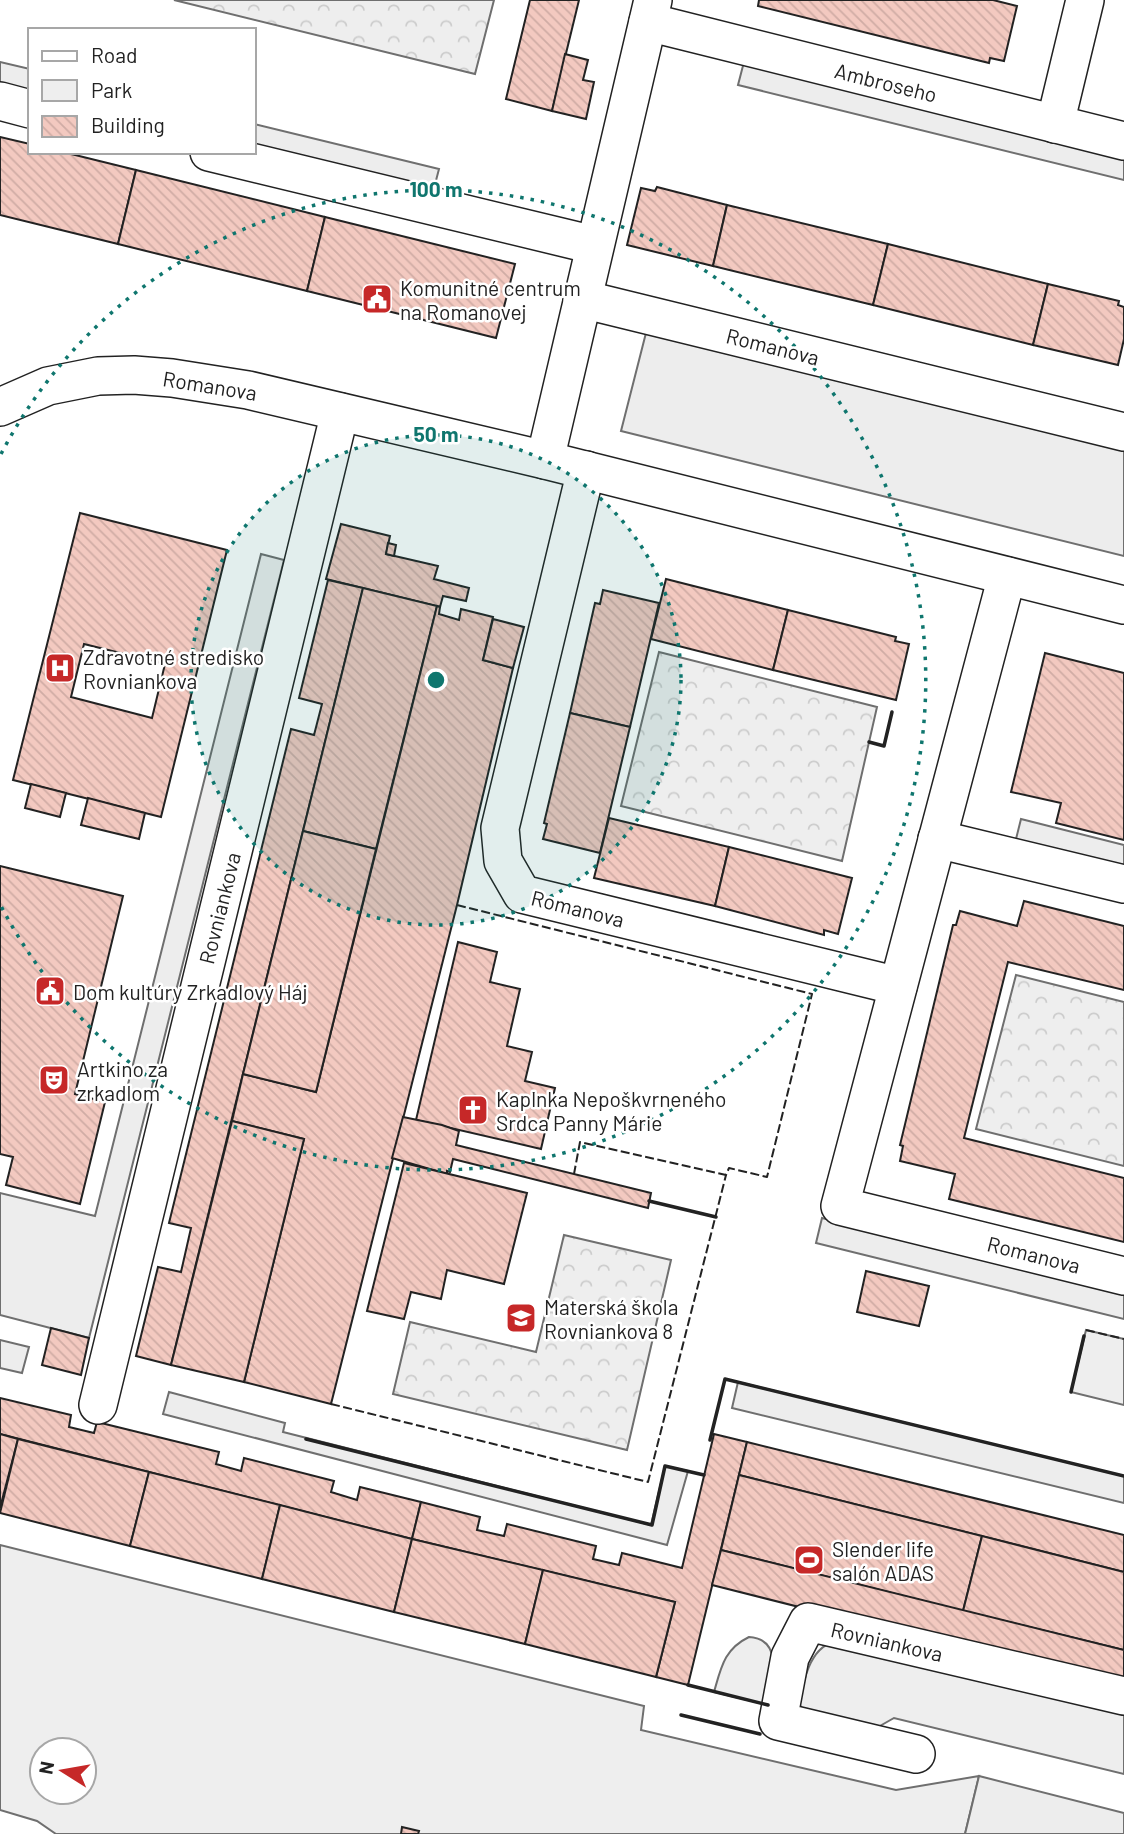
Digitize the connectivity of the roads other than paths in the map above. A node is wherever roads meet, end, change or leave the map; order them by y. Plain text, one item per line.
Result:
1 (1085, 0) edge
2 (650, 11) edge
3 (0, 101) edge
4 (28, 108) edge
5 (1055, 124) junction
6 (1124, 141) edge
7 (217, 154) edge
8 (594, 245) junction
9 (582, 299) junction
10 (0, 407) edge
11 (340, 412) junction
12 (1124, 432) edge
13 (545, 460) junction
14 (586, 470) junction
15 (1007, 576) junction
16 (1124, 605) edge
17 (937, 839) junction
18 (1124, 884) edge
19 (898, 986) junction
20 (1124, 1276) edge
21 (98, 1405) dead end
22 (1124, 1696) edge
23 (916, 1754) dead end

1 - 5 street
2 - 5 street, Ambroseho
2 - 8 street, Ambroseho
3 - 4 street
5 - 6 street, Ambroseho
7 - 8 street
8 - 9 street, Ambroseho
9 - 12 street, Romanova
9 - 13 street
10 - 11 street, Romanova
11 - 13 street, Romanova
11 - 21 street, Rovniankova
13 - 14 street, Romanova
14 - 15 street, Romanova
14 - 19 street, Romanova
15 - 16 street, Romanova
15 - 17 street, Romanova
17 - 18 street
17 - 19 street, Romanova
19 - 20 street, Romanova
22 - 23 street, Rovniankova

